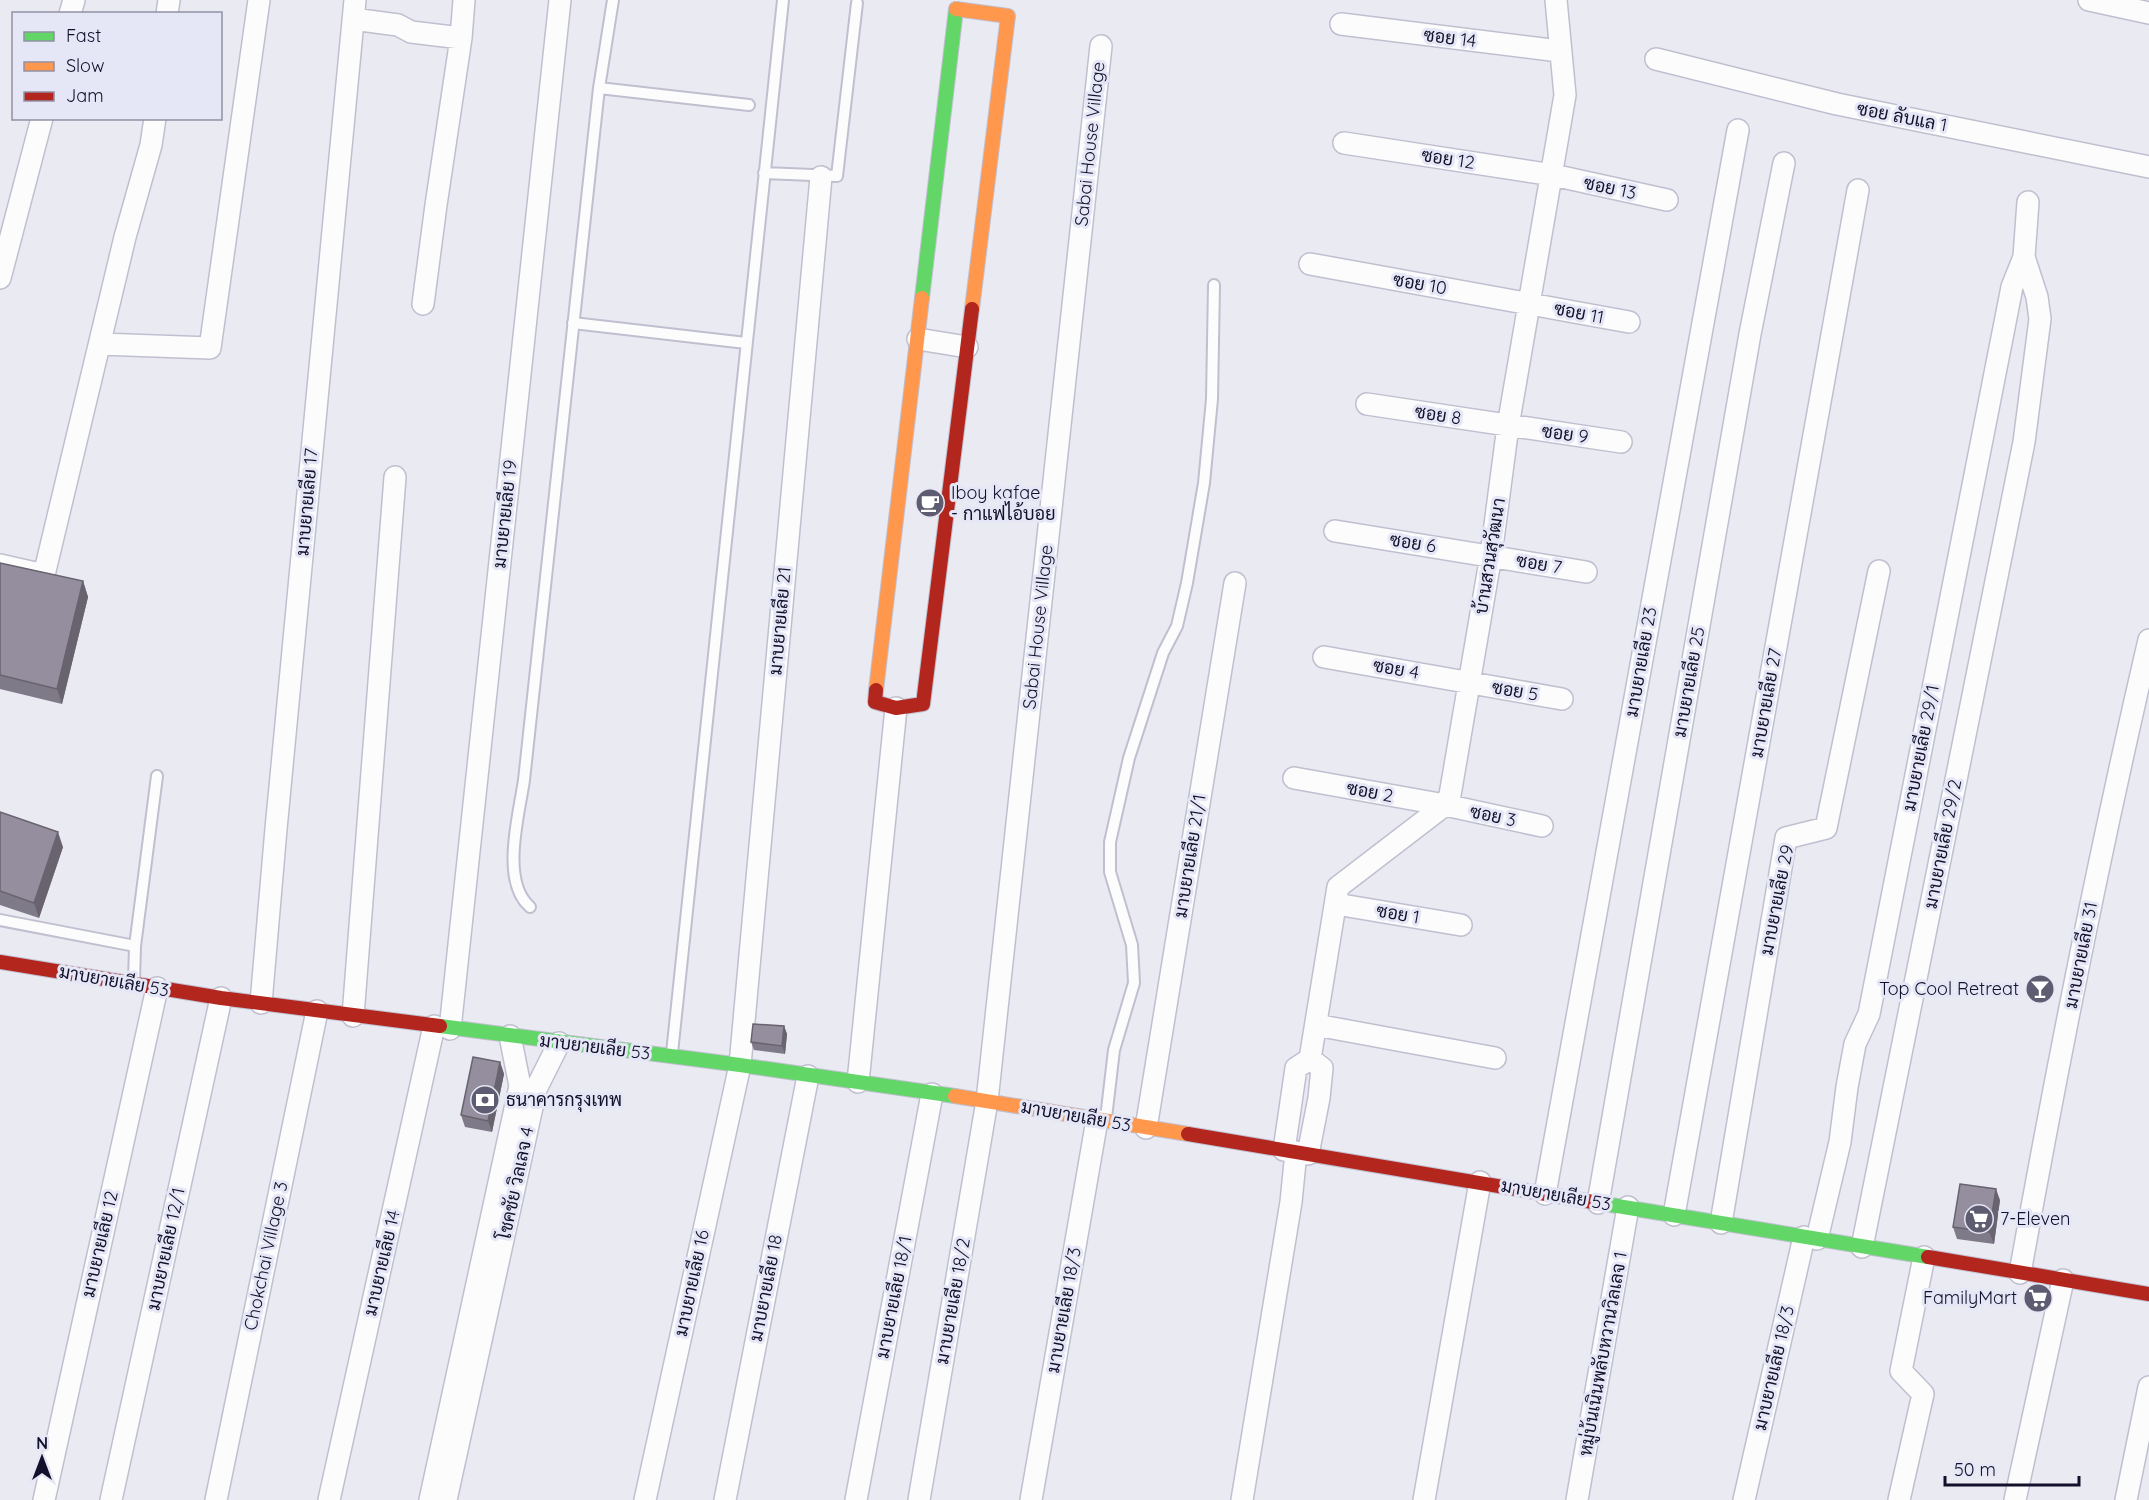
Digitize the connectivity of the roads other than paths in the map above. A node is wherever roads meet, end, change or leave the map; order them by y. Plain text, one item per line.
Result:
1 (259, 0) edge
2 (464, 0) edge
3 (560, 0) edge
4 (614, 0) edge
5 (783, 0) edge
6 (1556, 0) edge
7 (2089, 0) edge
8 (857, 3) dead end
9 (354, 10) edge
10 (2149, 13) edge
11 (1341, 24) dead end
12 (461, 38) junction
13 (1101, 46) dead end
14 (1560, 51) junction
15 (1656, 59) dead end
16 (599, 88) junction
17 (749, 105) dead end
18 (41, 120) edge
19 (155, 120) edge
20 (1738, 130) dead end
21 (1344, 143) dead end
22 (1784, 163) dead end
23 (2149, 167) edge
24 (764, 173) junction
25 (1552, 175) junction
26 (821, 177) junction
27 (1857, 190) dead end
28 (1667, 200) dead end
29 (2028, 202) dead end
30 (2024, 257) junction
31 (1310, 264) dead end
32 (0, 278) edge
33 (1214, 285) dead end
34 (423, 304) dead end
35 (1530, 304) junction
36 (1629, 322) dead end
37 (573, 323) junction
38 (918, 339) junction
39 (746, 343) junction
40 (100, 344) junction
41 (967, 347) junction
42 (1367, 404) dead end
43 (1508, 426) junction
44 (1621, 442) dead end
45 (395, 477) dead end
46 (1335, 531) dead end
47 (1491, 555) junction
48 (0, 565) edge
49 (1879, 571) dead end
50 (1586, 572) dead end
51 (1235, 583) dead end
52 (2149, 640) edge
53 (1324, 657) dead end
54 (1468, 682) junction
55 (1562, 699) dead end
56 (896, 708) junction
57 (157, 776) dead end
58 (1294, 778) dead end
59 (1445, 806) junction
60 (1542, 826) dead end
61 (1336, 904) junction
62 (530, 907) dead end
63 (0, 920) edge
64 (1461, 925) dead end
65 (135, 946) junction
66 (0, 962) edge
67 (134, 983) junction
68 (157, 988) junction
69 (220, 998) junction
70 (261, 1003) junction
71 (317, 1011) junction
72 (353, 1016) junction
73 (1316, 1025) junction
74 (442, 1027) junction
75 (510, 1036) junction
76 (560, 1043) junction
77 (672, 1056) junction
78 (1495, 1058) dead end
79 (740, 1065) junction
80 (808, 1076) junction
81 (858, 1082) junction
82 (932, 1094) junction
83 (987, 1101) junction
84 (1102, 1121) junction
85 (1146, 1128) junction
86 (1296, 1152) junction
87 (1480, 1182) junction
88 (1545, 1194) junction
89 (1598, 1203) junction
90 (1628, 1208) junction
91 (1674, 1215) junction
92 (1721, 1223) junction
93 (1811, 1238) junction
94 (1862, 1246) junction
95 (1924, 1257) junction
96 (2020, 1273) junction
97 (2063, 1280) junction
98 (2149, 1294) edge
99 (476, 1325) junction
100 (2149, 1387) edge
101 (44, 1500) edge
102 (111, 1500) edge
103 (216, 1500) edge
104 (329, 1500) edge
105 (430, 1500) edge
106 (446, 1500) edge
107 (645, 1500) edge
108 (725, 1500) edge
109 (856, 1500) edge
110 (919, 1500) edge
111 (1030, 1500) edge
112 (1242, 1500) edge
113 (1424, 1500) edge
114 (1577, 1500) edge
115 (1744, 1500) edge
116 (1899, 1500) edge
117 (2015, 1500) edge
118 (2126, 1500) edge

1 - 40 street
2 - 12 street
3 - 74 street, มาบยายเลีย 19
4 - 16 lane
5 - 24 lane
6 - 14 street, บ้านสวนสุวัฒนา
7 - 10 street
8 - 26 lane
9 - 12 street
9 - 70 street, มาบยายเลีย 17
11 - 14 street, ซอย 14
12 - 34 street
13 - 83 street, Sabai House Village
14 - 25 street, บ้านสวนสุวัฒนา
15 - 23 street, ซอย ลับแล 1
16 - 17 lane
16 - 37 lane
18 - 32 street
19 - 40 street
20 - 88 street, มาบยายเลีย 23
21 - 25 street, ซอย 12
22 - 89 street, มาบยายเลีย 25
24 - 26 lane
24 - 39 lane
25 - 28 street, ซอย 13
25 - 35 street, บ้านสวนสุวัฒนา
26 - 79 street, มาบยายเลีย 21
27 - 91 street, มาบยายเลีย 27
29 - 30 street
30 - 93 street, มาบยายเลีย 29/1
30 - 94 street, มาบยายเลีย 29/2
31 - 35 street, ซอย 10
33 - 84 lane
35 - 36 street, ซอย 11
35 - 43 street, บ้านสวนสุวัฒนา
37 - 39 lane
37 - 62 lane
38 - 41 street
38 - 41 street
38 - 56 street
39 - 77 lane
40 - 48 street
41 - 56 street
42 - 43 street, ซอย 8
43 - 44 street, ซอย 9
43 - 47 street, บ้านสวนสุวัฒนา
45 - 72 street
46 - 47 street, ซอย 6
47 - 50 street, ซอย 7
47 - 54 street, บ้านสวนสุวัฒนา
49 - 92 street, มาบยายเลีย 29
51 - 85 street, มาบยายเลีย 21/1
52 - 96 street, มาบยายเลีย 31
53 - 54 street, ซอย 4
54 - 55 street, ซอย 5
54 - 59 street, บ้านสวนสุวัฒนา
56 - 81 street
57 - 65 lane
58 - 59 street, ซอย 2
59 - 60 street, ซอย 3
59 - 61 street
61 - 64 street, ซอย 1
61 - 73 street
63 - 65 lane
65 - 67 lane
66 - 67 street, มาบยายเลีย 53
67 - 68 street, มาบยายเลีย 53
68 - 69 street, มาบยายเลีย 53
68 - 101 street, มาบยายเลีย 12
69 - 70 street, มาบยายเลีย 53
69 - 102 street, มาบยายเลีย 12/1
70 - 71 street, มาบยายเลีย 53
71 - 72 street, มาบยายเลีย 53
71 - 103 street, Chokchai Village 3
72 - 74 street, มาบยายเลีย 53
73 - 78 street
73 - 86 street
74 - 75 street, มาบยายเลีย 53
74 - 104 street, มาบยายเลีย 14
75 - 76 street, มาบยายเลีย 53
75 - 99 street, โชคชัย วิลเลจ 4
76 - 77 street, มาบยายเลีย 53
76 - 99 street, โชคชัย วิลเลจ 4
77 - 79 street, มาบยายเลีย 53
79 - 80 street, มาบยายเลีย 53
79 - 107 street, มาบยายเลีย 16
80 - 81 street, มาบยายเลีย 53
80 - 108 street, มาบยายเลีย 18
81 - 82 street, มาบยายเลีย 53
82 - 83 street, มาบยายเลีย 53
82 - 109 street, มาบยายเลีย 18/1
83 - 84 street, มาบยายเลีย 53
83 - 110 street, มาบยายเลีย 18/2
84 - 85 street, มาบยายเลีย 53
84 - 111 street, มาบยายเลีย 18/3
85 - 86 street, มาบยายเลีย 53
86 - 87 street, มาบยายเลีย 53
86 - 112 street
87 - 88 street, มาบยายเลีย 53
87 - 113 street
88 - 89 street, มาบยายเลีย 53
89 - 90 street, มาบยายเลีย 53
90 - 91 street, มาบยายเลีย 53
90 - 114 street, หมู่บ้นเนินพลับหวานวิลเลจ 1
91 - 92 street, มาบยายเลีย 53
92 - 93 street, มาบยายเลีย 53
93 - 94 street, มาบยายเลีย 53
93 - 115 street, มาบยายเลีย 18/3
94 - 95 street, มาบยายเลีย 53
95 - 96 street, มาบยายเลีย 53
95 - 116 street
96 - 97 street, มาบยายเลีย 53
97 - 98 street, มาบยายเลีย 53
97 - 117 street
99 - 105 street, โชคชัย วิลเลจ 4
99 - 106 street, โชคชัย วิลเลจ 4
100 - 118 street

